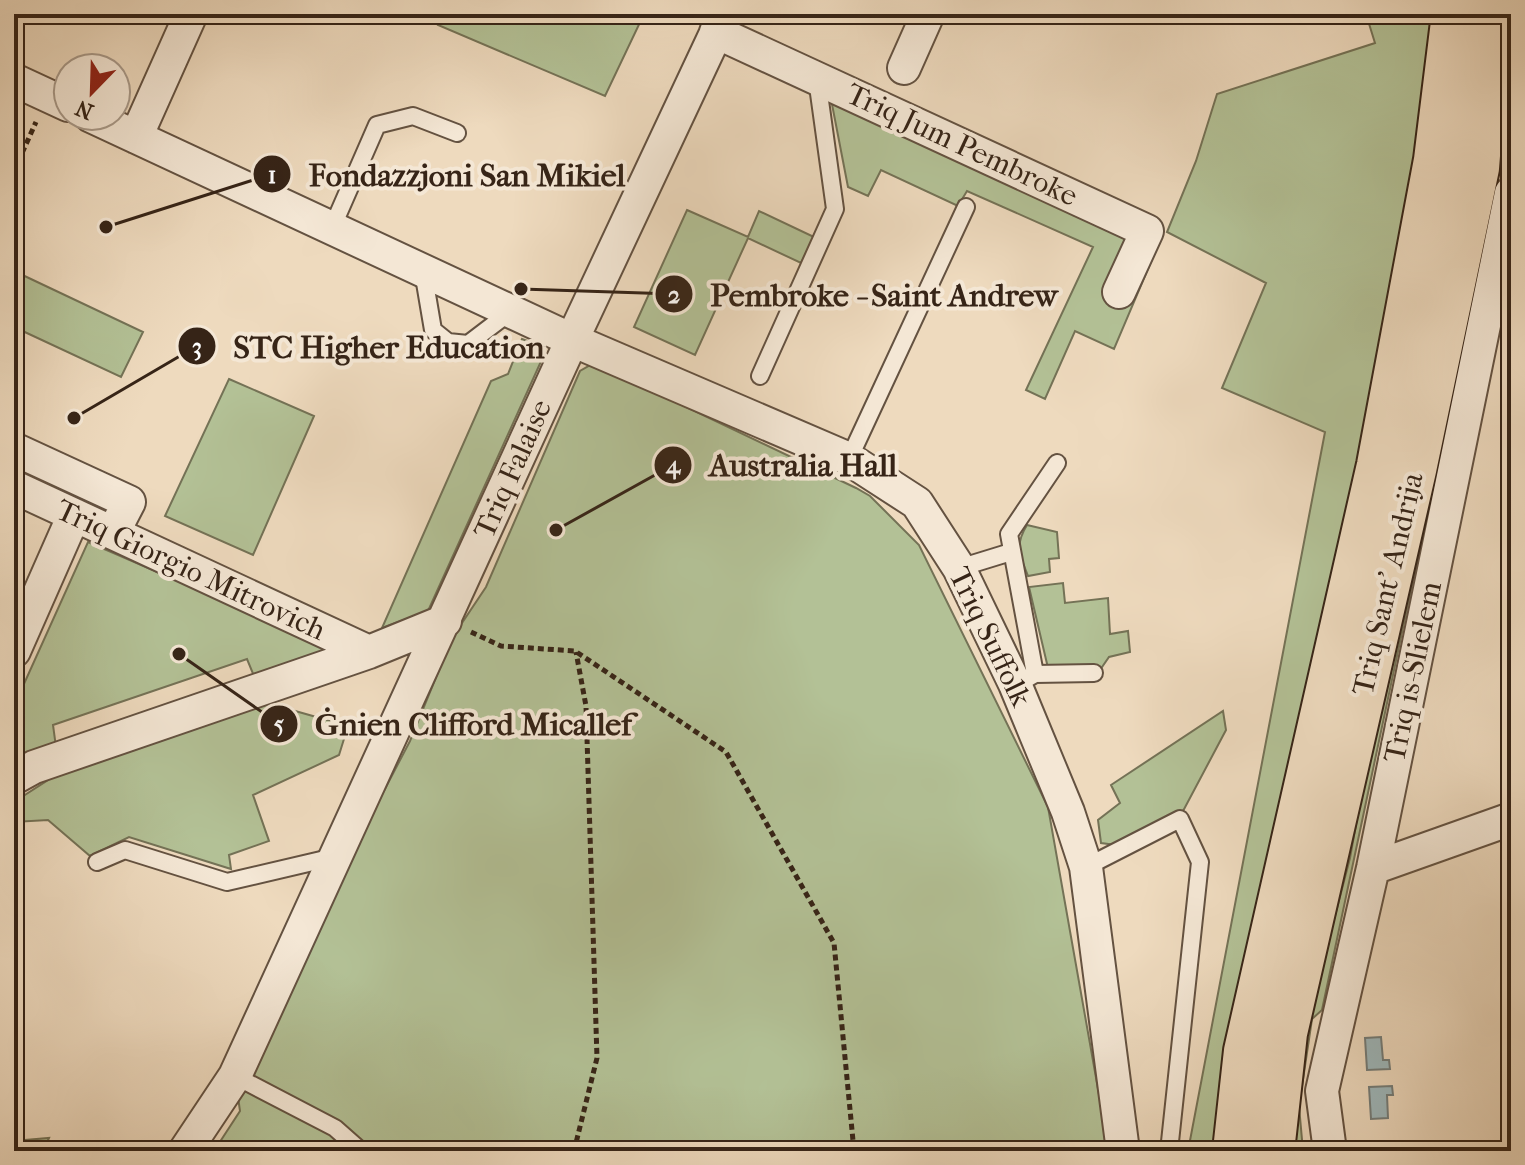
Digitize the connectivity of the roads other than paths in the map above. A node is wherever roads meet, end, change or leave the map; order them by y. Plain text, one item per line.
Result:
1 (191, 14) edge
2 (928, 14) edge
3 (1454, 14) edge
4 (1489, 14) edge
5 (721, 23) edge
6 (904, 68) dead end
7 (817, 77) junction
8 (16, 85) edge
9 (52, 99) edge
10 (125, 132) edge
11 (457, 133) dead end
12 (136, 137) junction
13 (966, 207) dead end
14 (1510, 209) edge
15 (332, 228) junction
16 (423, 271) junction
17 (1119, 292) dead end
18 (510, 312) junction
19 (572, 340) junction
20 (760, 376) dead end
21 (14, 449) edge
22 (849, 459) junction
23 (1057, 463) dead end
24 (14, 487) edge
25 (74, 515) junction
26 (113, 533) junction
27 (1011, 552) junction
28 (959, 568) junction
29 (445, 621) junction
30 (14, 651) edge
31 (369, 652) junction
32 (1094, 673) dead end
33 (1025, 679) junction
34 (14, 778) edge
35 (1511, 819) edge
36 (334, 857) junction
37 (97, 862) dead end
38 (1086, 867) junction
39 (1373, 868) junction
40 (235, 1076) junction
41 (185, 1151) edge
42 (361, 1151) edge
43 (1123, 1151) edge
44 (1169, 1151) edge
45 (1235, 1151) edge
46 (1272, 1151) edge
47 (1330, 1151) edge

1 - 12 street
2 - 6 street
3 - 45 highway, Triq Sant' Andrija
4 - 46 highway, Triq Sant' Andrija
5 - 7 street, Triq Jum Pembroke
5 - 19 street, Triq Falaise
7 - 17 street, Triq Jum Pembroke
7 - 20 lane
8 - 9 street
10 - 12 street, Triq Suffolk
11 - 15 lane
12 - 15 street, Triq Suffolk
13 - 22 lane
14 - 39 street, Triq is-Slielem
15 - 16 street, Triq Suffolk
16 - 18 street, Triq Suffolk
16 - 18 lane
18 - 19 street, Triq Suffolk
19 - 22 street, Triq Suffolk
19 - 29 street, Triq Falaise
21 - 26 street
22 - 28 street, Triq Suffolk
23 - 27 lane
24 - 25 street, Triq Giorgio Mitrovich
25 - 26 street, Triq Giorgio Mitrovich
25 - 30 street
26 - 31 street, Triq Giorgio Mitrovich
27 - 28 lane
27 - 33 lane
28 - 33 street, Triq Suffolk
29 - 31 street
29 - 36 street, Triq Falaise
31 - 34 street
32 - 33 lane
33 - 38 street, Triq Suffolk
35 - 39 street
36 - 37 lane
36 - 40 street, Triq Falaise
38 - 43 street, Triq Suffolk
38 - 44 lane
39 - 47 street, Triq is-Slielem
40 - 41 street, Triq Falaise
40 - 42 lane

